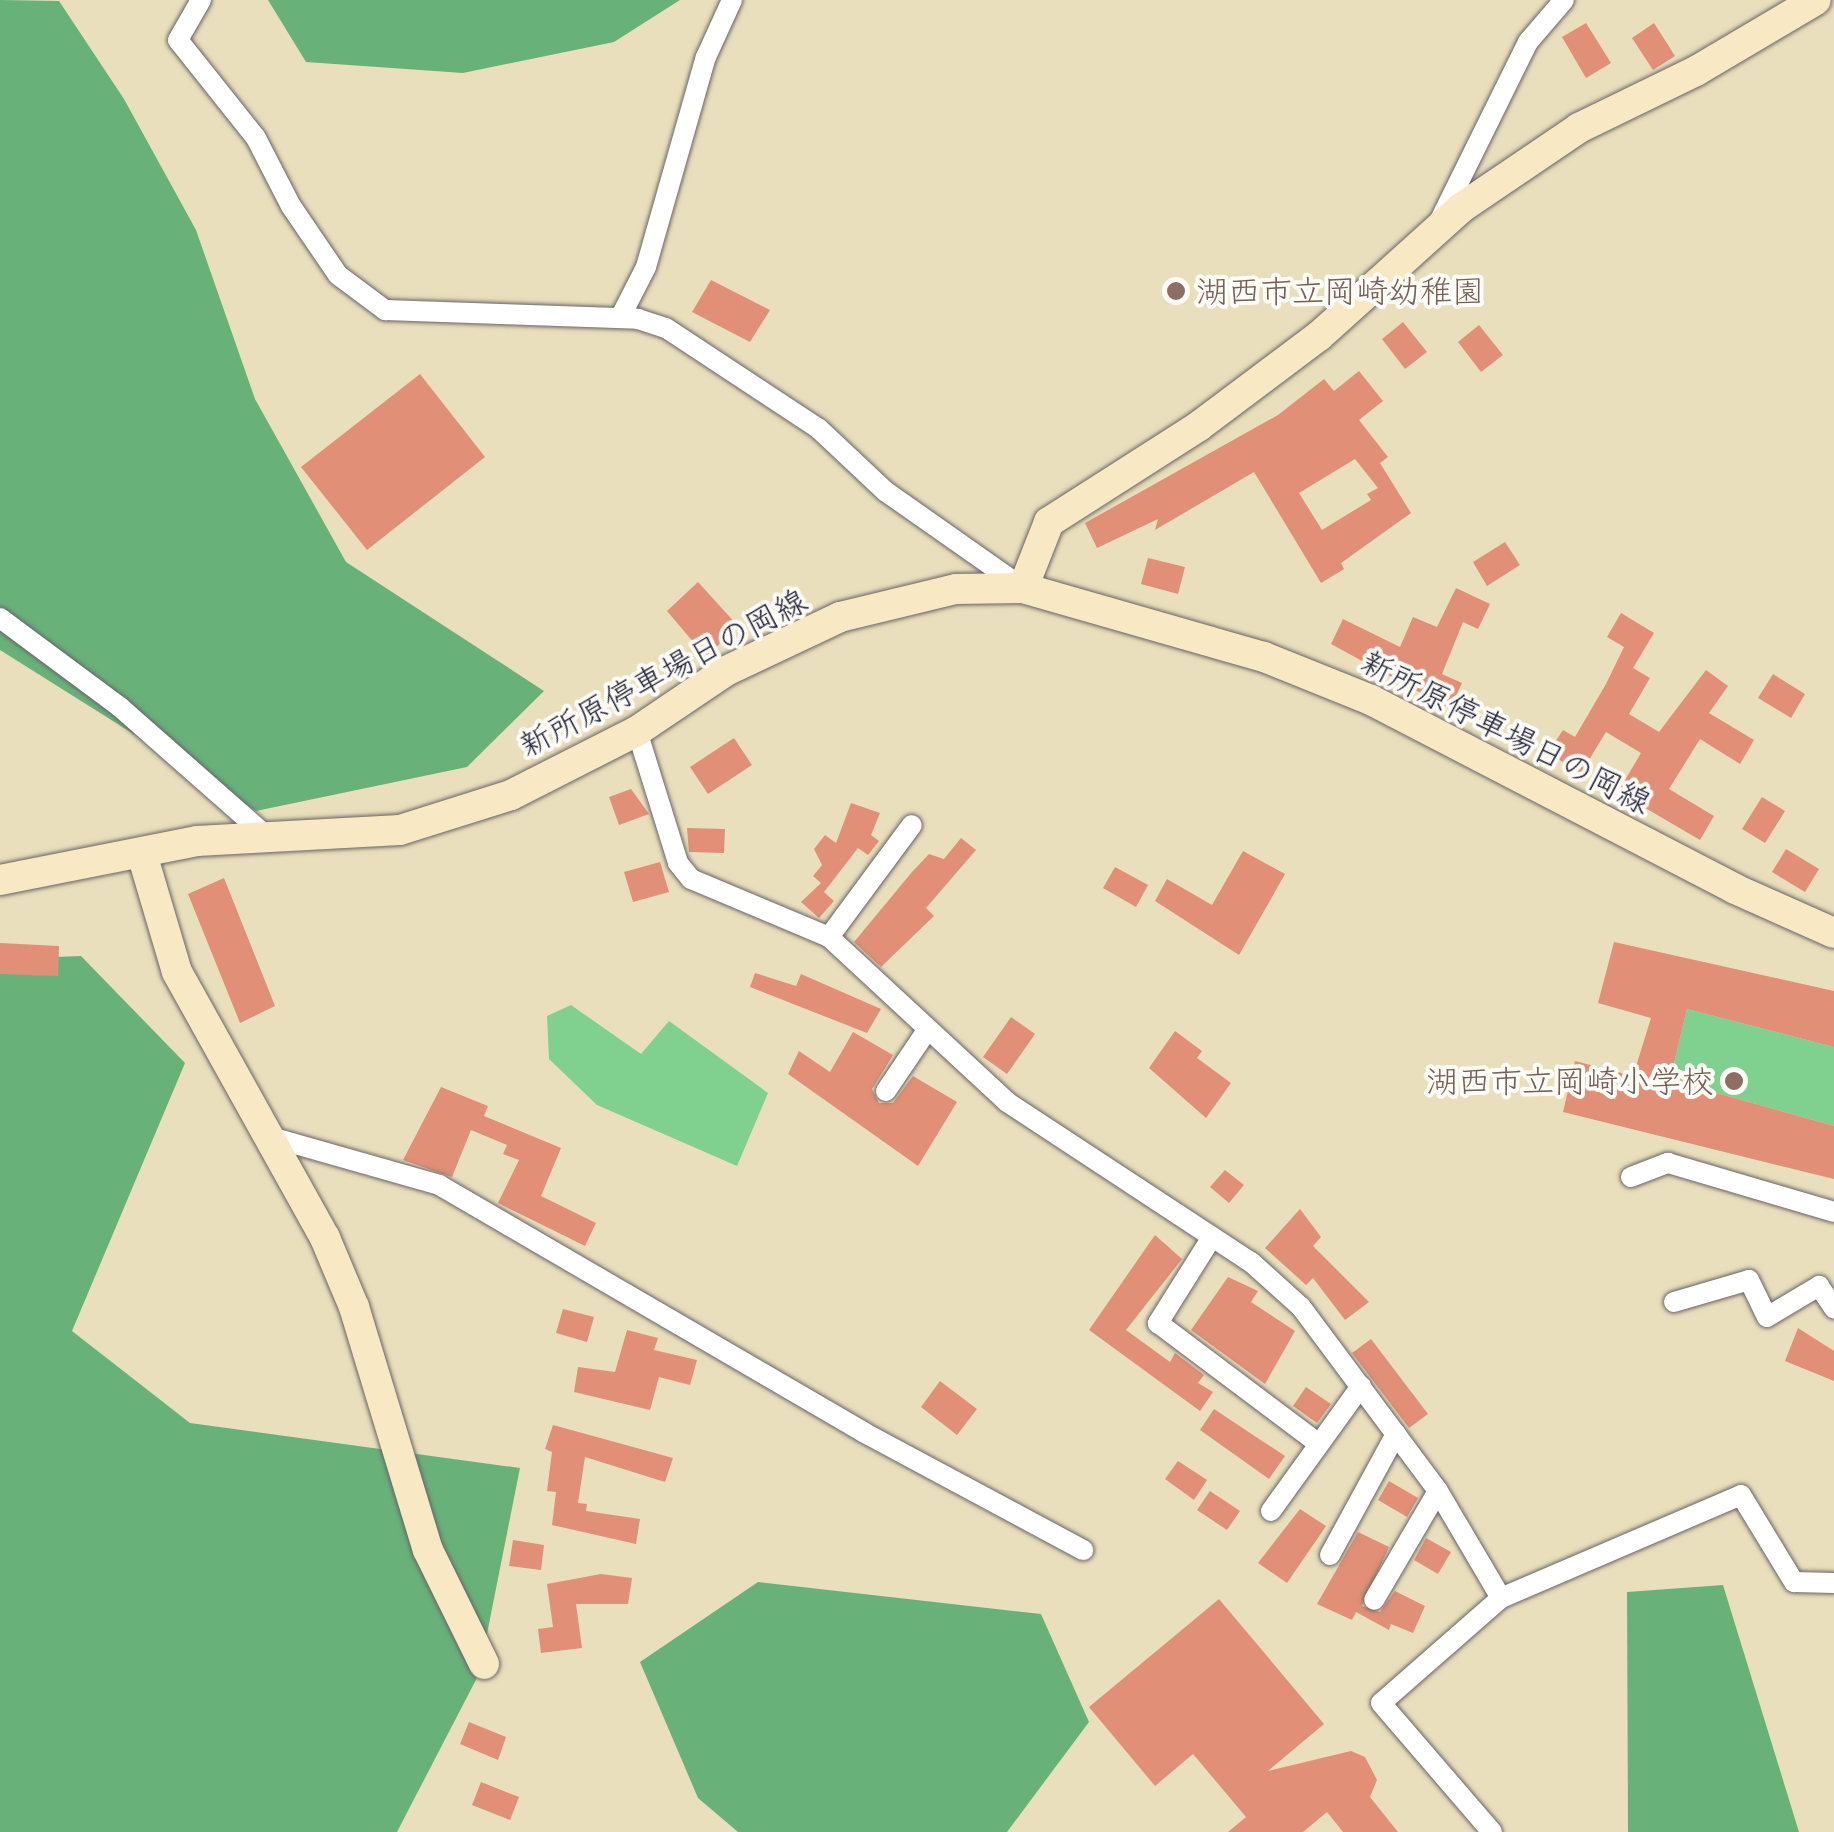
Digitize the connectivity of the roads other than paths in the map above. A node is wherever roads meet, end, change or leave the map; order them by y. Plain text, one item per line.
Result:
1 (201, 0) edge
2 (732, 0) edge
3 (1564, 0) edge
4 (1816, 0) edge
5 (1431, 240) junction
6 (620, 318) junction
7 (1023, 588) junction
8 (0, 618) edge
9 (637, 730) junction
10 (912, 826) dead end
11 (265, 834) junction
12 (142, 854) junction
13 (0, 880) edge
14 (1834, 932) edge
15 (828, 937) junction
16 (926, 1032) junction
17 (886, 1091) dead end
18 (271, 1138) junction
19 (1632, 1177) dead end
20 (1834, 1212) edge
21 (1212, 1237) junction
22 (1827, 1283) edge
23 (1674, 1302) dead end
24 (1834, 1308) edge
25 (1361, 1386) junction
26 (1396, 1434) junction
27 (1320, 1444) junction
28 (1438, 1491) junction
29 (1271, 1511) dead end
30 (1083, 1550) dead end
31 (1330, 1554) dead end
32 (1834, 1583) edge
33 (1501, 1598) junction
34 (1374, 1600) dead end
35 (484, 1664) dead end
36 (1492, 1832) edge

1 - 6 street
2 - 6 street
3 - 5 street
4 - 5 main road
5 - 7 main road
6 - 7 street
7 - 9 main road, 新所原停車場日の岡線
7 - 14 main road, 新所原停車場日の岡線
8 - 11 street
9 - 11 main road, 新所原停車場日の岡線
9 - 15 street
10 - 15 street
11 - 12 main road, 新所原停車場日の岡線
12 - 13 main road, 新所原停車場日の岡線
12 - 18 main road
15 - 16 street
16 - 17 street
16 - 21 street
18 - 30 street
18 - 35 main road
19 - 20 street
21 - 25 street
21 - 27 street
22 - 23 street
22 - 24 street
25 - 26 street
25 - 27 street
26 - 28 street
26 - 31 street
27 - 29 street
28 - 33 street
28 - 34 street
32 - 33 street
33 - 36 street

